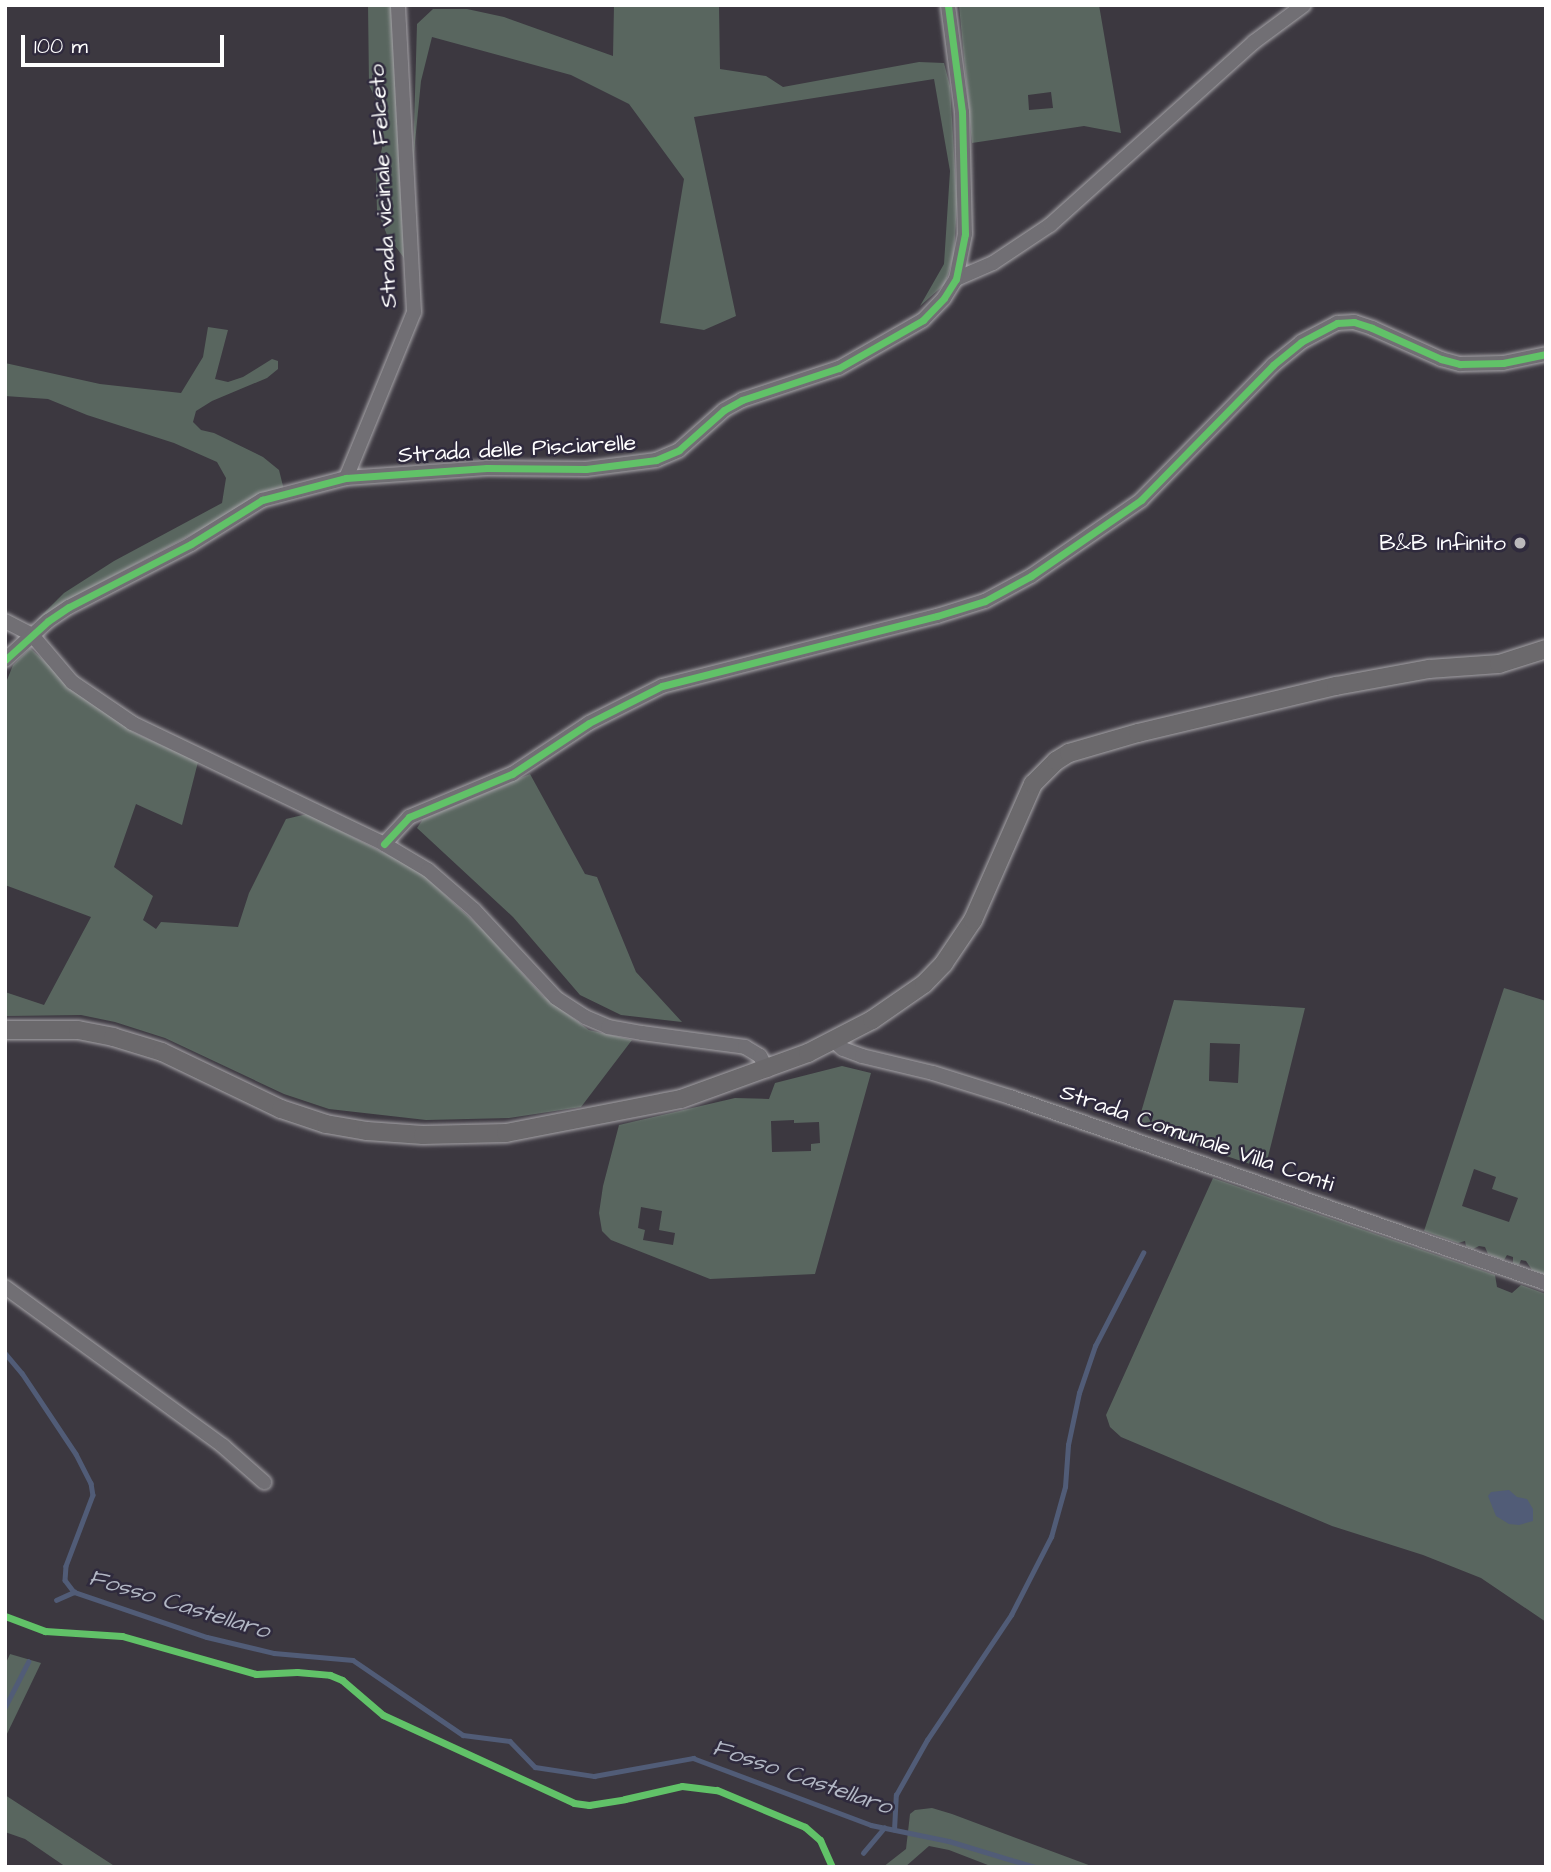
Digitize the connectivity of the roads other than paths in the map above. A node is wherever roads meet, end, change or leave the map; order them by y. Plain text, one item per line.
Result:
1 (398, 5) edge
2 (948, 5) edge
3 (1304, 5) edge
4 (956, 279) junction
5 (1546, 354) edge
6 (346, 478) junction
7 (5, 621) edge
8 (33, 635) junction
9 (1546, 649) edge
10 (5, 660) edge
11 (384, 844) junction
12 (5, 1030) edge
13 (834, 1041) junction
14 (767, 1070) junction
15 (1546, 1283) edge
16 (5, 1287) edge
17 (264, 1482) dead end

1 - 6 street, Strada vicinale Felceto
2 - 4 street, Strada delle Pisciarelle
3 - 4 street
4 - 6 street, Strada delle Pisciarelle
5 - 11 street
6 - 8 street, Strada delle Pisciarelle
7 - 8 street
8 - 10 street, Strada delle Pisciarelle
8 - 11 street
9 - 13 main road
11 - 14 street
12 - 14 main road
13 - 14 main road
13 - 15 street, Strada Comunale Villa Conti
16 - 17 street

